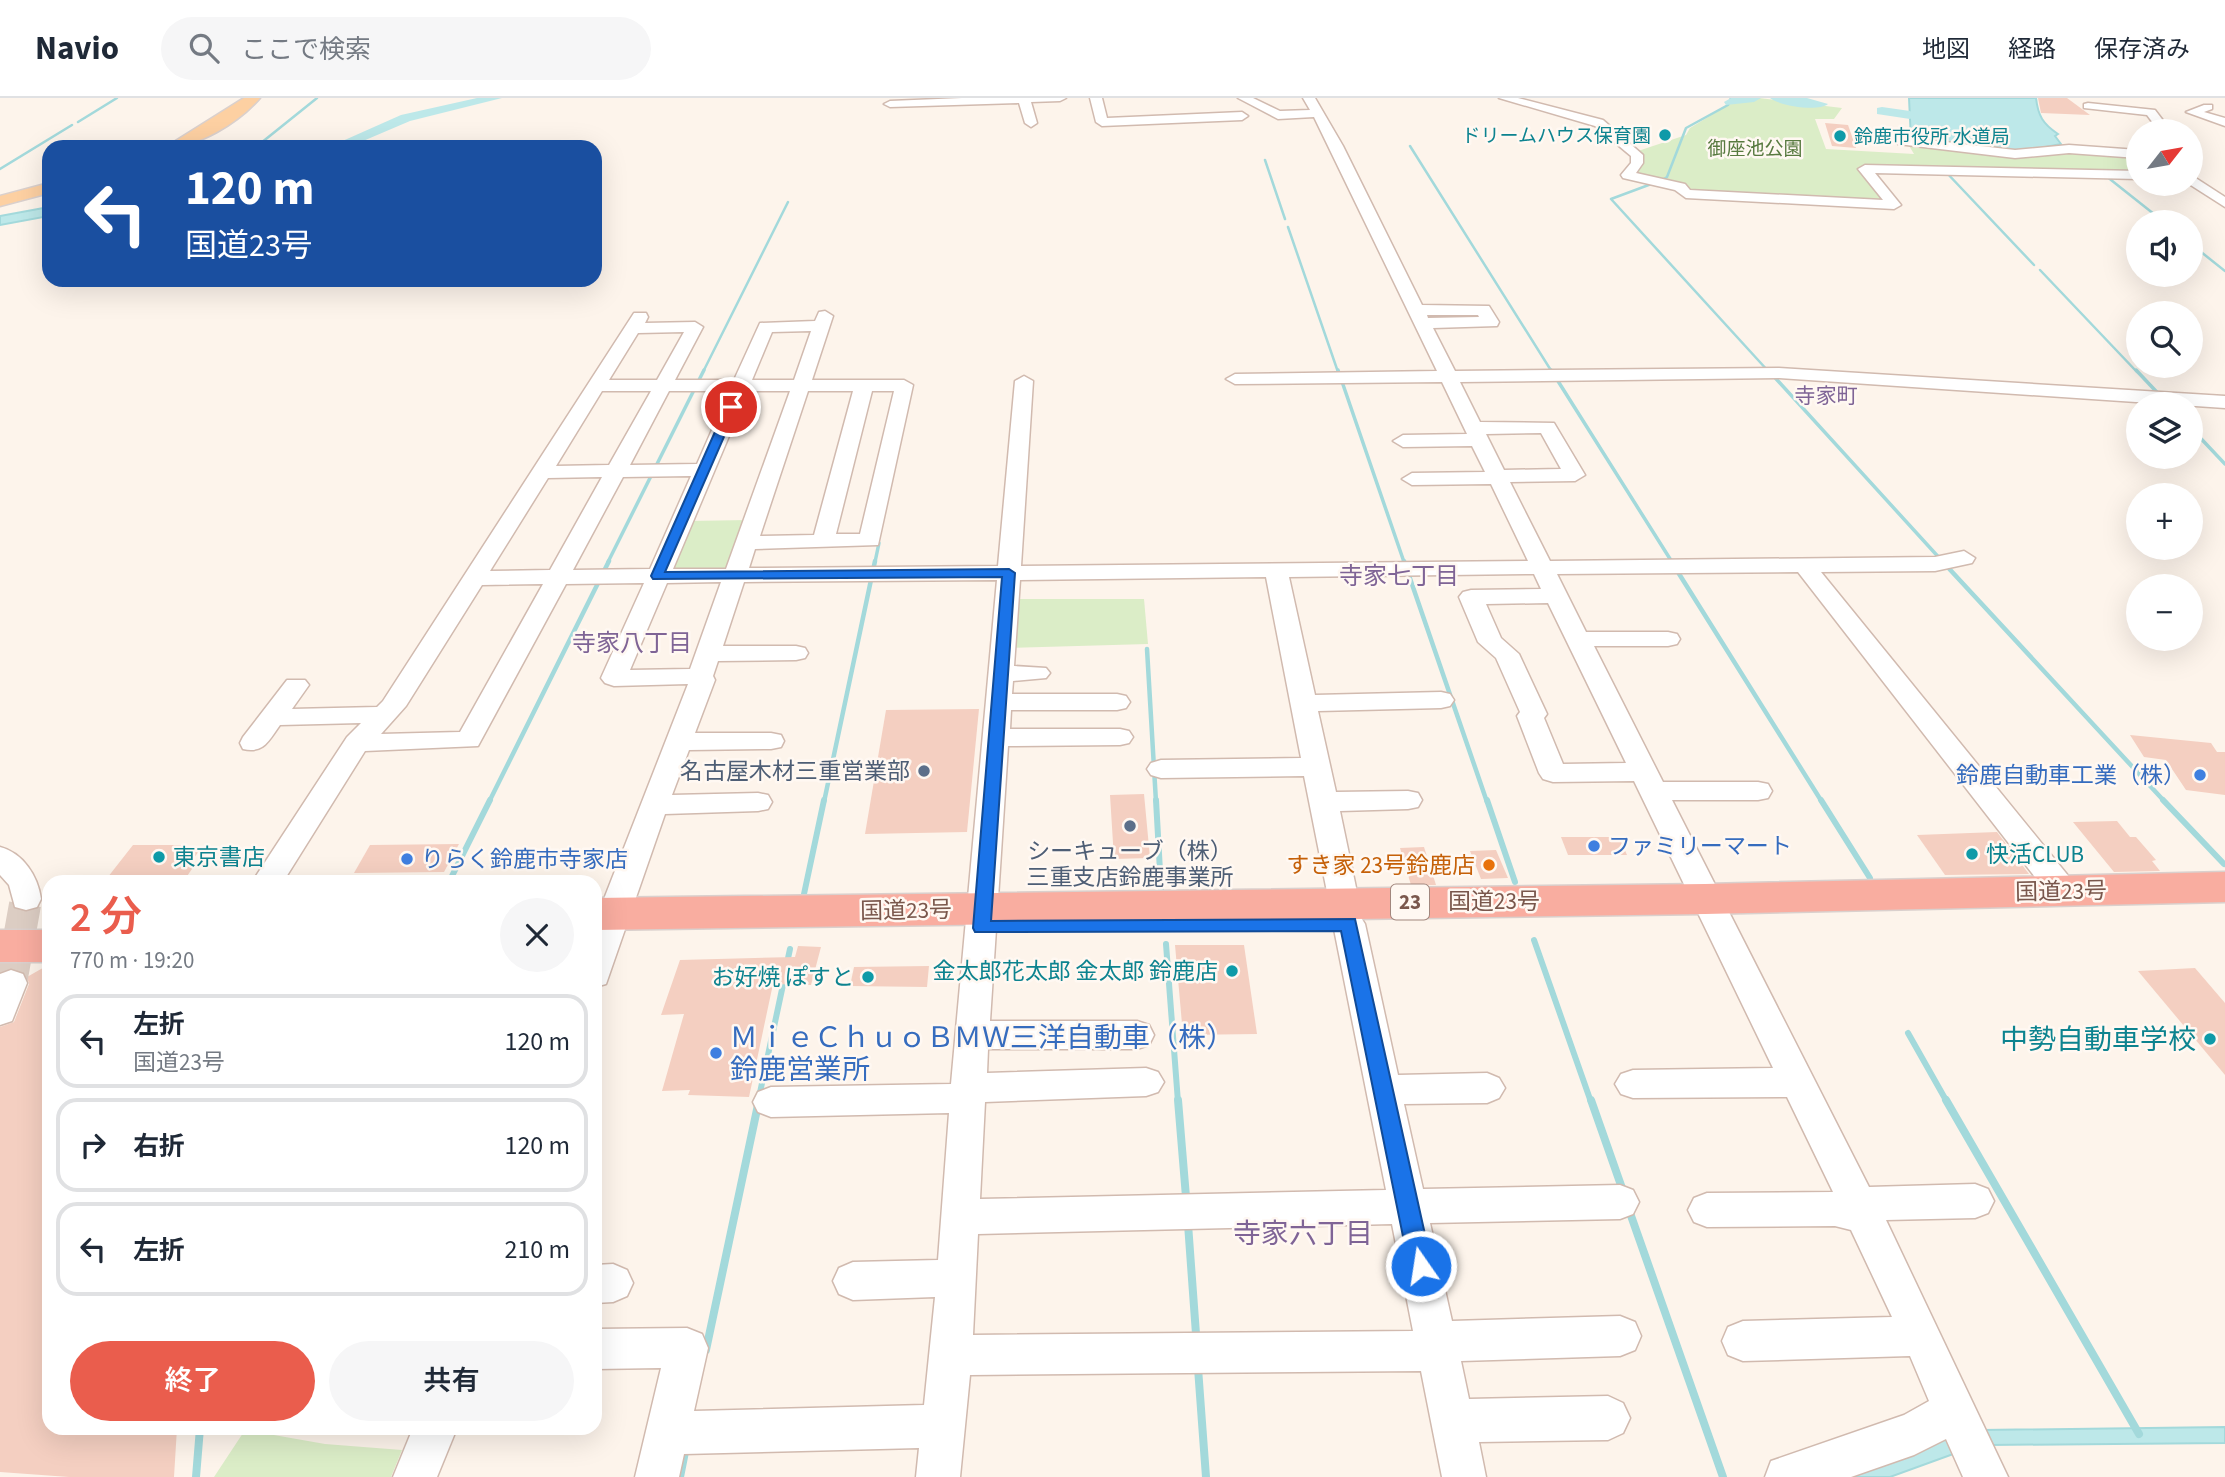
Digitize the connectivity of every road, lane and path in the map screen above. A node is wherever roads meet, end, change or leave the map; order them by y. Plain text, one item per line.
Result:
1 (253, 98) edge
2 (1060, 98) edge
3 (1096, 98) edge
4 (1244, 98) edge
5 (1505, 98) edge
6 (973, 99) edge
7 (1024, 99) edge
8 (2191, 99) edge
9 (1314, 102) edge
10 (2083, 102) edge
11 (890, 104) dead end
12 (1153, 105) dead end
13 (1186, 105) dead end
14 (2225, 106) edge
15 (2208, 107) junction
16 (2225, 112) edge
17 (1242, 116) dead end
18 (1202, 118) junction
19 (1170, 119) junction
20 (2158, 119) edge
21 (2108, 121) dead end
22 (2225, 122) edge
23 (1031, 123) dead end
24 (188, 140) edge
25 (1902, 141) dead end
26 (2126, 153) edge
27 (2126, 175) edge
28 (2203, 187) edge
29 (42, 190) edge
30 (2223, 200) edge
31 (0, 201) edge
32 (1448, 377) junction
33 (1235, 379) dead end
34 (1024, 381) dead end
35 (864, 385) junction
36 (596, 386) junction
37 (663, 386) junction
38 (740, 386) junction
39 (801, 386) junction
40 (2225, 402) edge
41 (1476, 434) junction
42 (1403, 441) dead end
43 (704, 470) junction
44 (541, 472) junction
45 (615, 472) junction
46 (1498, 477) junction
47 (1412, 479) dead end
48 (823, 541) junction
49 (747, 543) junction
50 (1950, 561) dead end
51 (1804, 565) junction
52 (1540, 566) junction
53 (1276, 569) junction
54 (1009, 573) junction
55 (736, 575) junction
56 (657, 576) junction
57 (473, 578) junction
58 (558, 578) junction
59 (1556, 596) junction
60 (1577, 639) junction
61 (1668, 639) dead end
62 (796, 653) dead end
63 (704, 665) junction
64 (1037, 673) dead end
65 (1002, 674) junction
66 (296, 685) dead end
67 (1441, 700) dead end
68 (1001, 702) junction
69 (1117, 702) dead end
70 (1301, 703) junction
71 (382, 715) junction
72 (271, 718) junction
73 (1120, 737) dead end
74 (996, 738) junction
75 (771, 741) dead end
76 (679, 742) junction
77 (253, 743) dead end
78 (357, 743) junction
79 (1315, 767) junction
80 (1161, 769) dead end
81 (1647, 781) junction
82 (1758, 790) dead end
83 (1408, 800) dead end
84 (758, 802) dead end
85 (1323, 802) junction
86 (655, 805) junction
87 (0, 858) edge
88 (272, 875) edge
89 (2225, 887) edge
90 (2063, 891) junction
91 (1710, 910) junction
92 (2225, 910) edge
93 (25, 913) tunnel mouth
94 (1346, 913) junction
95 (982, 918) junction
96 (603, 923) edge
97 (42, 951) edge
98 (4, 980) edge
99 (972, 1035) junction
100 (1137, 1035) dead end
101 (1146, 1082) dead end
102 (1798, 1082) junction
103 (1633, 1084) dead end
104 (1487, 1088) dead end
105 (1385, 1090) junction
106 (968, 1093) junction
107 (771, 1102) dead end
108 (1975, 1201) dead end
109 (1620, 1202) dead end
110 (1408, 1208) junction
111 (1707, 1210) dead end
112 (1859, 1210) junction
113 (960, 1217) junction
114 (957, 1278) junction
115 (853, 1281) dead end
116 (1620, 1336) dead end
117 (1922, 1336) junction
118 (1743, 1341) dead end
119 (1436, 1346) junction
120 (602, 1349) edge
121 (951, 1355) junction
122 (1608, 1418) dead end
123 (1453, 1421) junction
124 (943, 1426) junction
125 (668, 1433) junction
126 (432, 1435) edge
127 (1969, 1442) edge
128 (415, 1477) edge
129 (657, 1477) edge
130 (938, 1477) edge
131 (1464, 1477) edge
132 (1787, 1477) edge

1 - 24 main road
2 - 7 street
3 - 19 street
4 - 9 street
5 - 27 street
6 - 7 street
6 - 11 street
7 - 23 street
8 - 14 street
8 - 15 street
9 - 32 street
10 - 20 street
10 - 21 street
12 - 19 street
13 - 18 street
15 - 16 street
15 - 22 street
17 - 18 street
18 - 19 street
25 - 26 street
28 - 30 street
29 - 31 main road
32 - 33 street
32 - 40 street
32 - 41 street
34 - 54 street
35 - 39 street
35 - 48 street
35 - 48 street
36 - 37 street
36 - 37 street
36 - 44 street
37 - 38 street
37 - 45 street
38 - 39 street
38 - 39 street
38 - 43 street
39 - 49 street
41 - 42 street
41 - 46 street
41 - 46 street
43 - 45 street
43 - 56 street
44 - 45 street
44 - 57 street
45 - 58 street
46 - 47 street
46 - 52 street
48 - 49 street
49 - 55 street
50 - 51 street
51 - 52 street
51 - 90 street
52 - 53 street
52 - 59 street
53 - 54 street
53 - 70 street
54 - 55 street
54 - 65 street
55 - 56 street
55 - 63 street
56 - 58 street
56 - 63 street
57 - 58 street
57 - 71 street
58 - 78 street
59 - 60 street
59 - 81 street
60 - 61 street
60 - 81 street
62 - 63 street
63 - 76 street
64 - 65 street
65 - 68 street
66 - 72 street
67 - 70 street
68 - 69 street
68 - 74 street
70 - 79 street
71 - 72 street
71 - 78 street
72 - 77 street
73 - 74 street
74 - 95 street
75 - 76 street
76 - 86 street
78 - 88 street
79 - 80 street
79 - 85 street
81 - 82 street
81 - 91 street
83 - 85 street
84 - 86 street
85 - 94 street
86 - 96 street
87 - 93 street
89 - 90 highway, 国道23号 / 23
90 - 91 highway, 国道23号 / 23
91 - 92 highway, 国道23号 / 23
91 - 94 highway, 国道23号 / 23
91 - 102 street
94 - 95 highway, 国道23号 / 23
94 - 105 street
95 - 96 highway, 国道23号 / 23
95 - 99 street
97 - 98 highway
99 - 100 street
99 - 106 street
101 - 106 street
102 - 103 street
102 - 112 street
104 - 105 street
105 - 110 street
106 - 107 street
106 - 113 street
108 - 112 street
109 - 110 street
110 - 113 street
110 - 119 street
111 - 112 street
112 - 117 street
113 - 114 street
114 - 115 street
114 - 121 street
116 - 119 street
117 - 118 street
117 - 127 street
119 - 121 street
119 - 123 street
120 - 125 street
121 - 124 street
122 - 123 street
123 - 131 street
124 - 125 street
124 - 130 street
125 - 129 street
126 - 128 street
127 - 132 street

